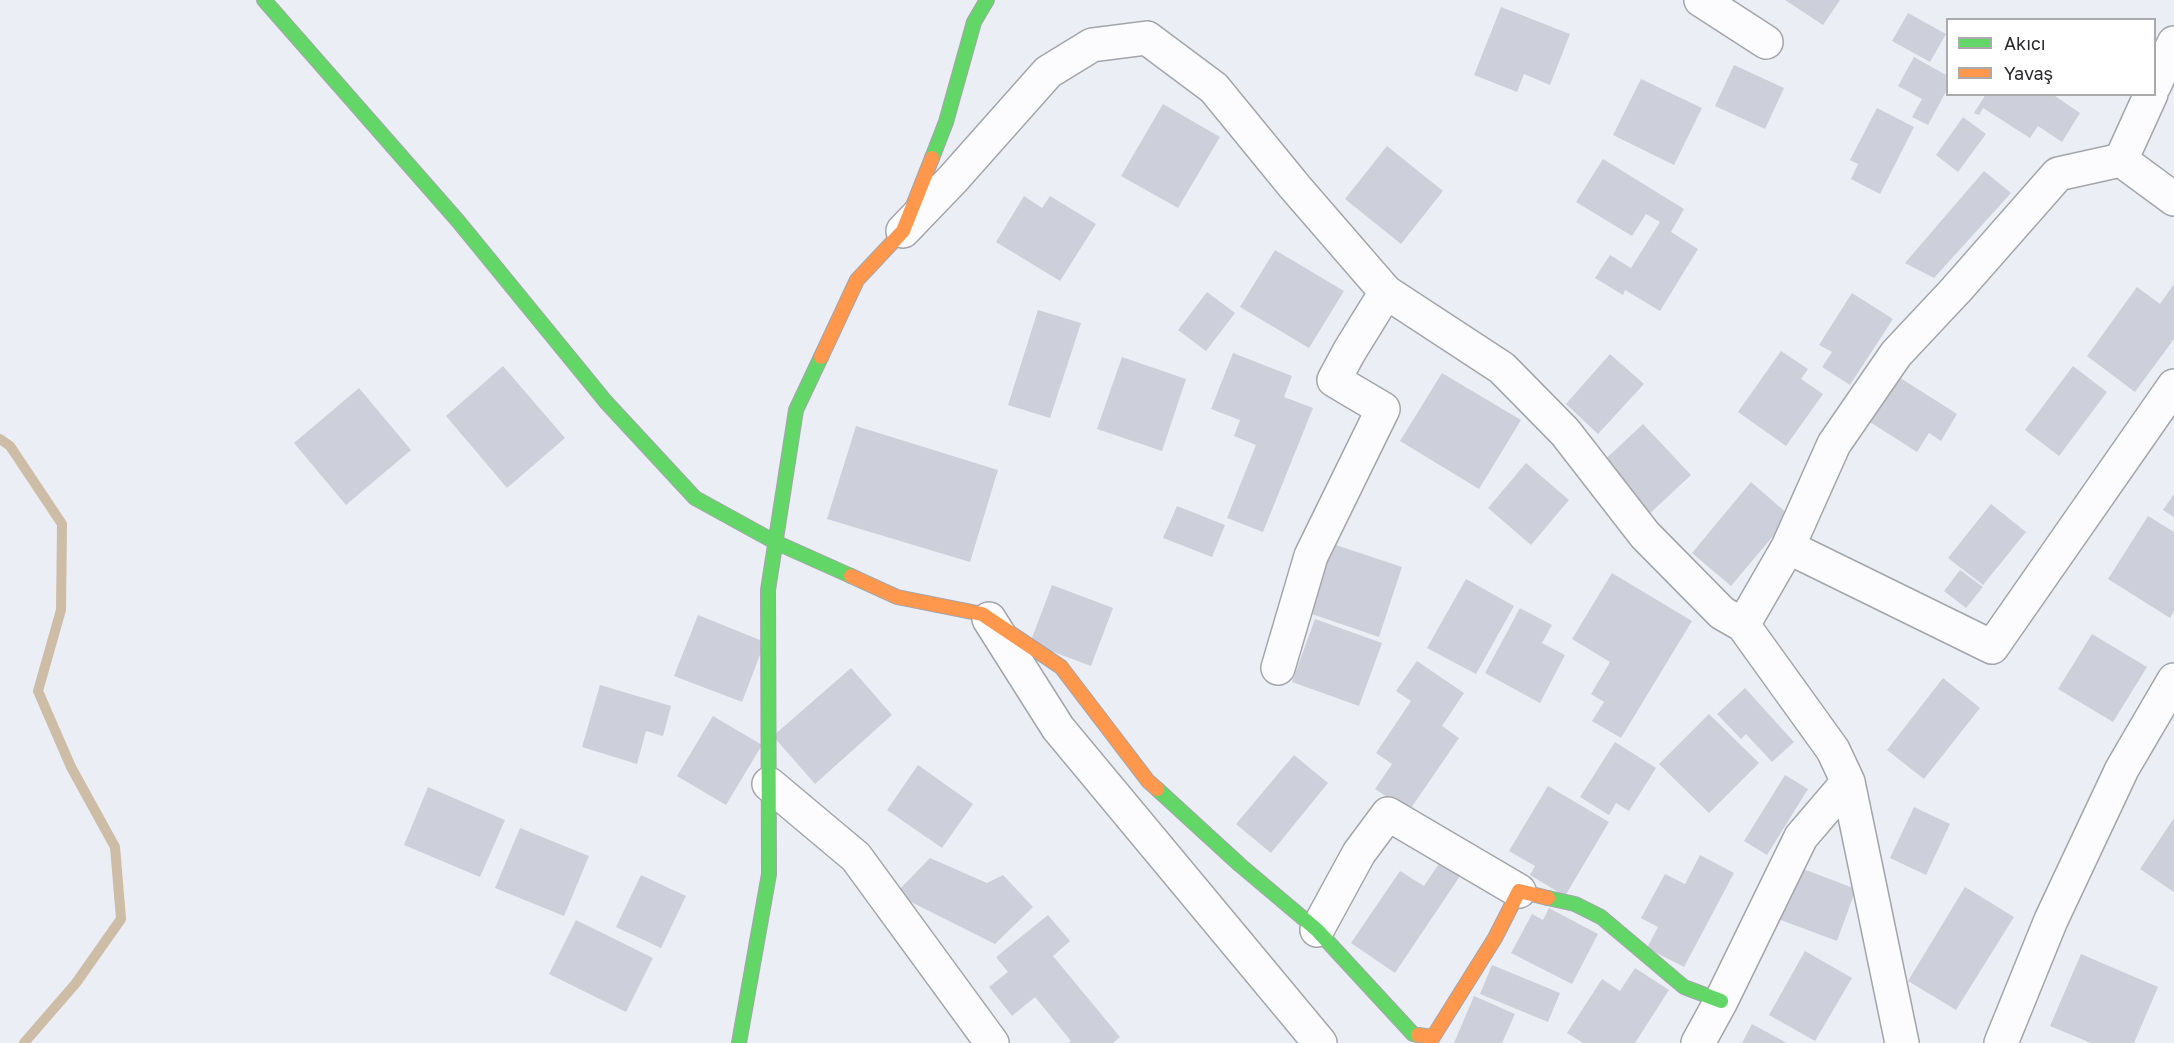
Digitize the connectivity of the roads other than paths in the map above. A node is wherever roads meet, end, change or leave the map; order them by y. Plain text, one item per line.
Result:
1 (264, 0) edge
2 (987, 0) edge
3 (1701, 0) edge
4 (1767, 42) dead end
5 (2174, 43) edge
6 (2156, 82) edge
7 (2150, 96) edge
8 (2121, 160) junction
9 (2174, 199) edge
10 (903, 231) junction
11 (1386, 292) junction
12 (2174, 386) edge
13 (775, 542) junction
14 (1788, 547) junction
15 (989, 619) junction
16 (1743, 625) junction
17 (1278, 668) dead end
18 (2174, 680) edge
19 (1848, 782) junction
20 (769, 784) junction
21 (1519, 891) junction
22 (1317, 930) junction
23 (1721, 1001) junction
24 (739, 1043) edge
25 (992, 1043) edge
26 (1320, 1043) edge
27 (1698, 1043) edge
28 (1902, 1043) edge
29 (2001, 1043) edge

1 - 13 street
2 - 10 street
3 - 4 street
5 - 6 street
7 - 8 street
8 - 9 street
8 - 14 street
10 - 11 street
10 - 13 street
11 - 16 street
11 - 17 street
12 - 14 street
13 - 15 street
13 - 20 street
14 - 16 street
15 - 22 street
15 - 26 street
16 - 19 street
18 - 29 street
19 - 23 street
19 - 28 street
20 - 24 street
20 - 25 street
21 - 22 street
21 - 22 street
21 - 23 street
23 - 27 street

